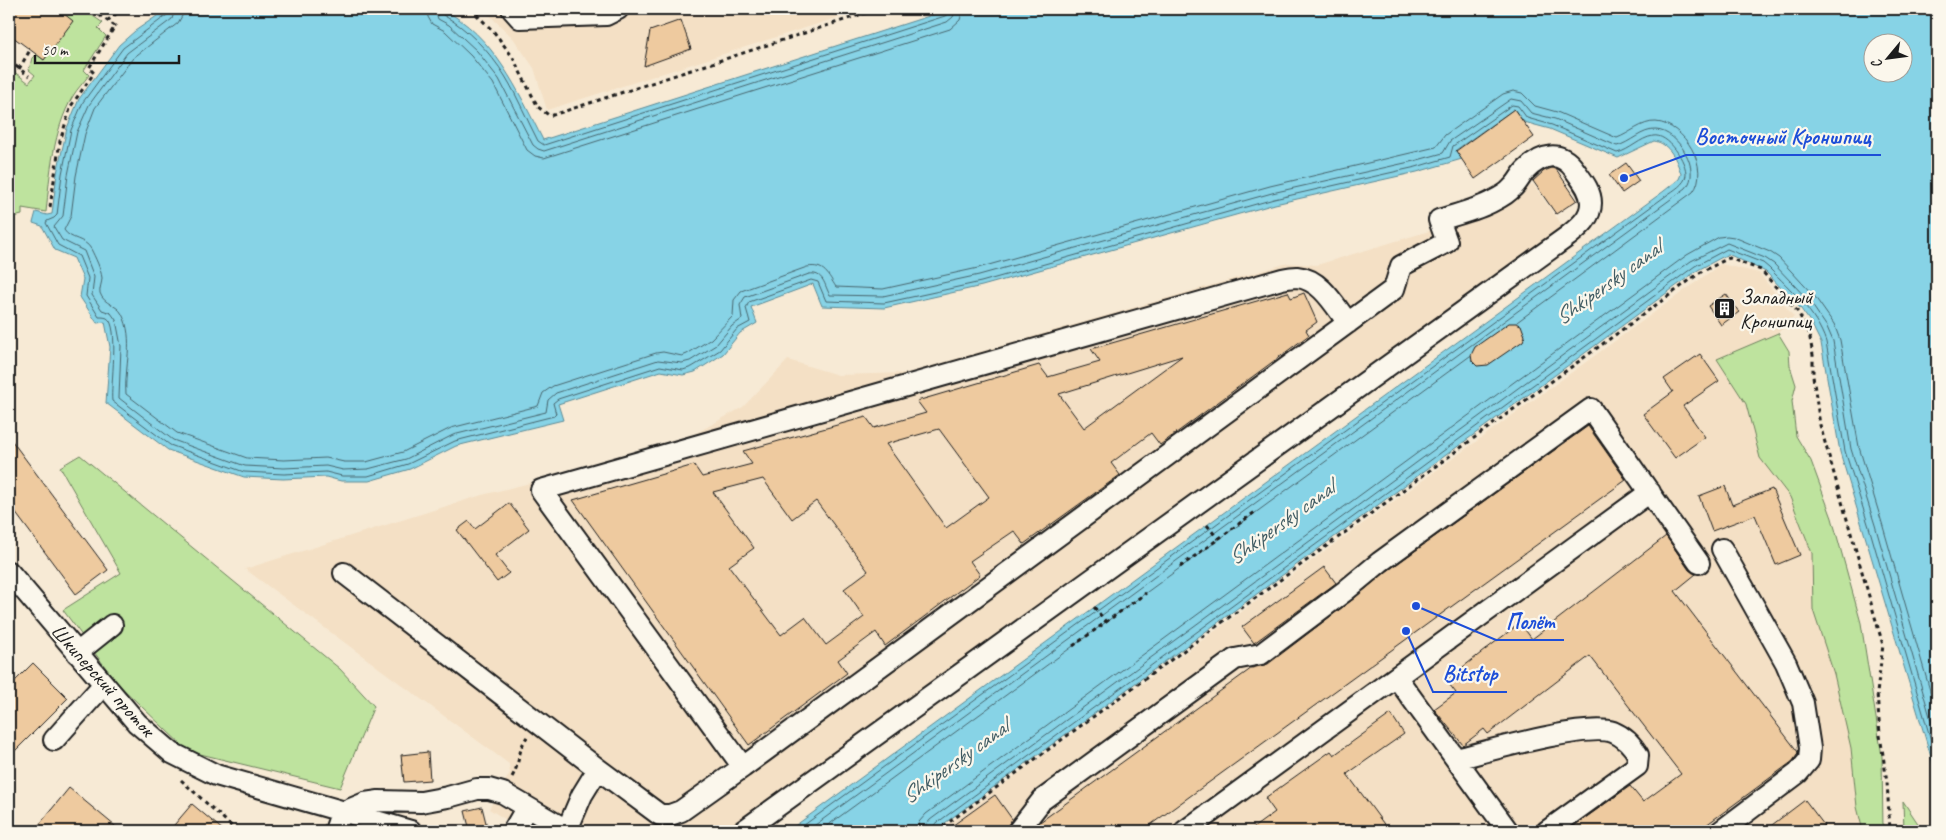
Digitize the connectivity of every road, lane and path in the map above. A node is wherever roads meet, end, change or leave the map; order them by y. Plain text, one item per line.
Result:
1 (90, 9) edge
2 (122, 9) edge
3 (472, 9) edge
4 (512, 9) edge
5 (618, 9) edge
6 (878, 9) edge
7 (108, 21) junction
8 (30, 50) dead end
9 (9, 61) edge
10 (20, 69) junction
11 (29, 76) dead end
12 (50, 207) dead end
13 (1348, 323) junction
14 (1650, 492) junction
15 (1255, 512) dead end
16 (1207, 525) dead end
17 (1218, 539) junction
18 (1722, 549) dead end
19 (1699, 563) dead end
20 (1180, 567) dead end
21 (9, 572) edge
22 (344, 573) dead end
23 (1146, 593) dead end
24 (1094, 607) dead end
25 (1106, 622) junction
26 (112, 625) dead end
27 (1073, 646) dead end
28 (77, 652) junction
29 (1397, 678) junction
30 (104, 684) junction
31 (538, 722) junction
32 (54, 740) dead end
33 (1456, 760) junction
34 (743, 767) junction
35 (598, 769) junction
36 (180, 780) dead end
37 (503, 793) junction
38 (527, 807) junction
39 (338, 822) edge
40 (237, 831) edge
41 (411, 831) edge
42 (514, 831) edge
43 (568, 831) edge
44 (743, 831) edge
45 (937, 831) edge
46 (1018, 831) edge
47 (1185, 831) edge
48 (1508, 831) edge
49 (1547, 831) edge
50 (1720, 831) edge
51 (1890, 831) edge

1 - 7 path
2 - 7 path
3 - 6 path
4 - 5 street
7 - 12 path
8 - 10 path
9 - 10 path
10 - 11 path
13 - 34 street
13 - 34 street
13 - 44 street
14 - 19 street
14 - 29 street
14 - 46 street
15 - 17 path
16 - 17 path
17 - 20 path
18 - 50 street
21 - 28 street, Шкиперский проток
22 - 31 street
23 - 25 path
24 - 25 path
25 - 27 path
26 - 28 street
28 - 30 street, Шкиперский проток
29 - 33 street
29 - 47 street
30 - 32 street
30 - 39 street, Шкиперский проток
31 - 35 street
31 - 37 path
33 - 48 street
33 - 49 street
34 - 35 street
35 - 43 street
36 - 40 path
37 - 38 street
37 - 39 street
38 - 42 street
38 - 43 street
39 - 41 street, Шкиперский проток
45 - 51 path

